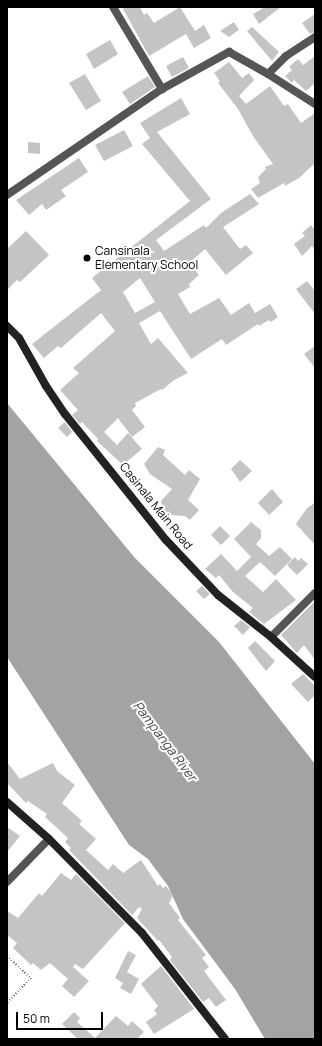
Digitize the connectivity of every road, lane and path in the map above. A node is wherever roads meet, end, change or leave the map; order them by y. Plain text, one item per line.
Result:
1 (113, 7) edge
2 (315, 37) edge
3 (268, 74) junction
4 (162, 89) junction
5 (315, 104) edge
6 (7, 195) edge
7 (7, 326) edge
8 (315, 592) edge
9 (271, 637) junction
10 (315, 676) edge
11 (7, 802) edge
12 (49, 839) junction
13 (7, 882) edge
14 (7, 956) edge
15 (7, 1003) edge
16 (225, 1039) edge

1 - 4 street
2 - 3 street
3 - 4 street
3 - 5 street
4 - 6 street
7 - 9 street, Casinala Main Road
8 - 9 street
9 - 10 street, Casinala Main Road
11 - 12 street
12 - 13 street
12 - 16 street
14 - 15 path

